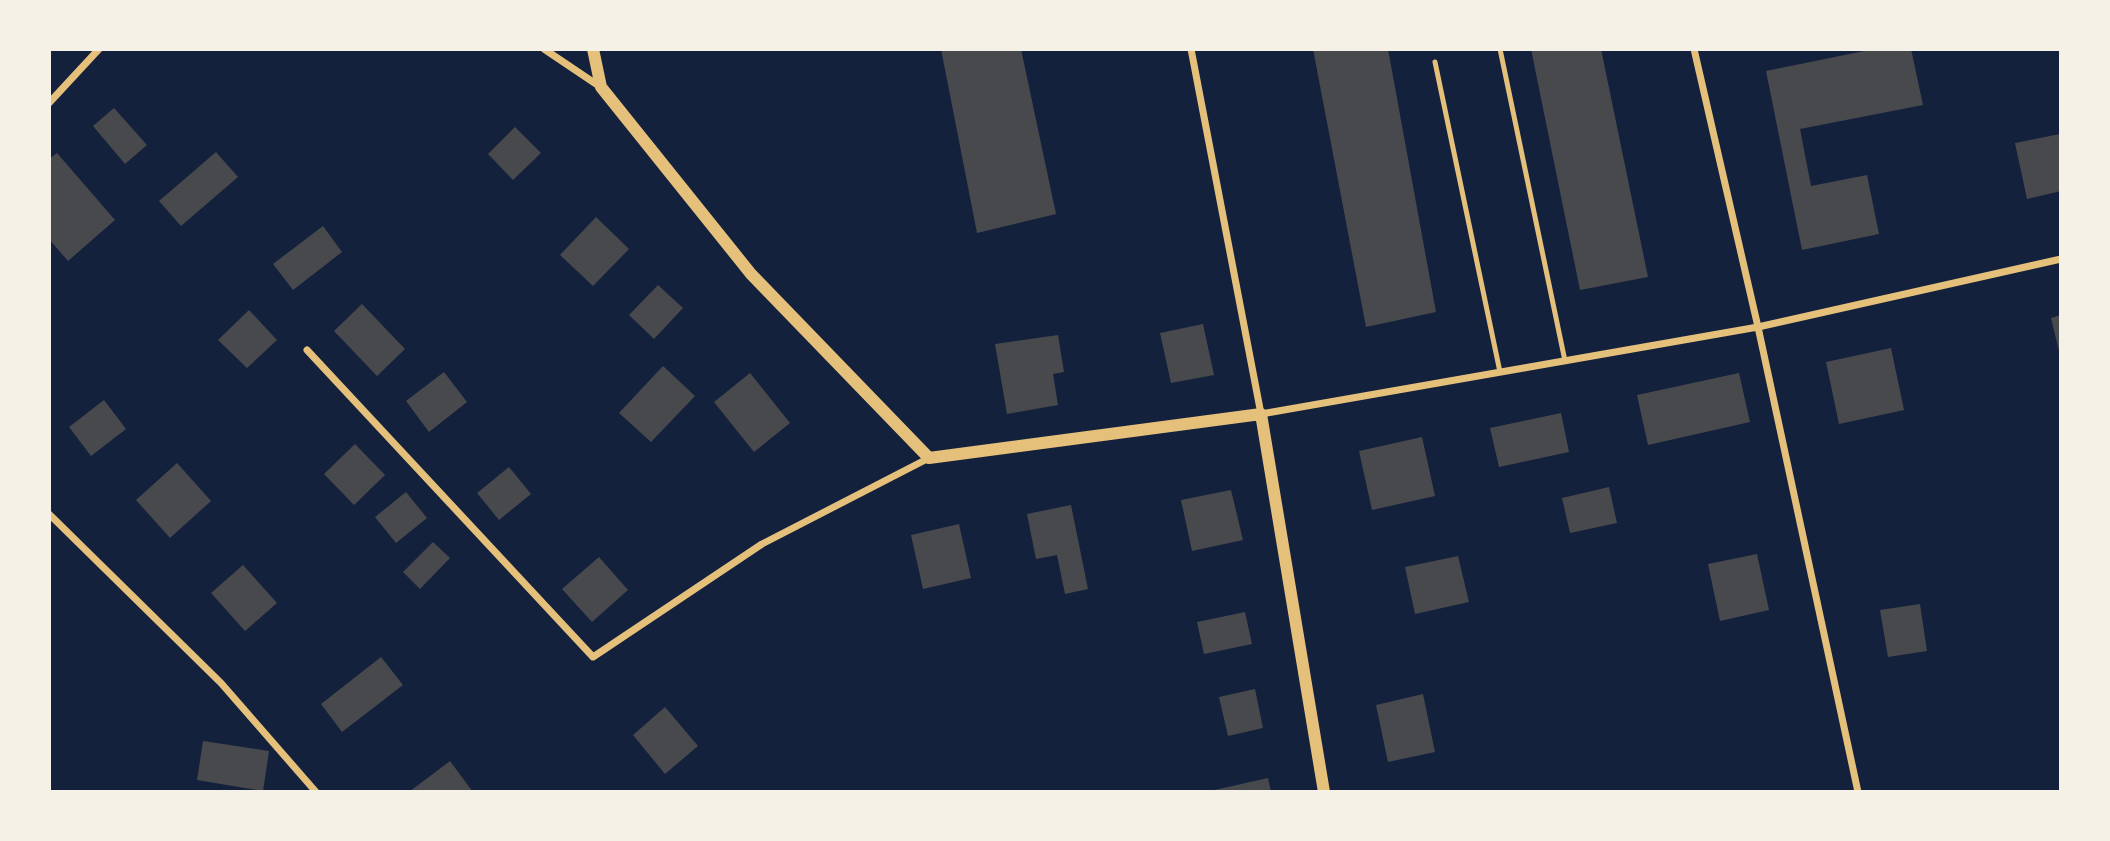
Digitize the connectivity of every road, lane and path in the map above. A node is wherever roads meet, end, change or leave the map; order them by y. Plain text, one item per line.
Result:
1 (99, 49) edge
2 (544, 49) edge
3 (593, 49) edge
4 (1191, 49) edge
5 (1500, 49) edge
6 (1694, 49) edge
7 (1435, 62) dead end
8 (601, 87) junction
9 (49, 103) edge
10 (2061, 259) edge
11 (1758, 327) junction
12 (307, 351) dead end
13 (1565, 361) junction
14 (1500, 372) junction
15 (1261, 414) junction
16 (929, 458) junction
17 (49, 514) edge
18 (316, 792) edge
19 (1324, 792) edge
20 (1858, 792) edge

1 - 9 street
2 - 8 street
3 - 8 street
4 - 15 street
5 - 13 lane
6 - 11 street
7 - 14 lane
8 - 16 street
10 - 11 street
11 - 13 street
11 - 20 street
12 - 16 street
13 - 14 street
14 - 15 street
15 - 16 street
15 - 19 street
17 - 18 street

